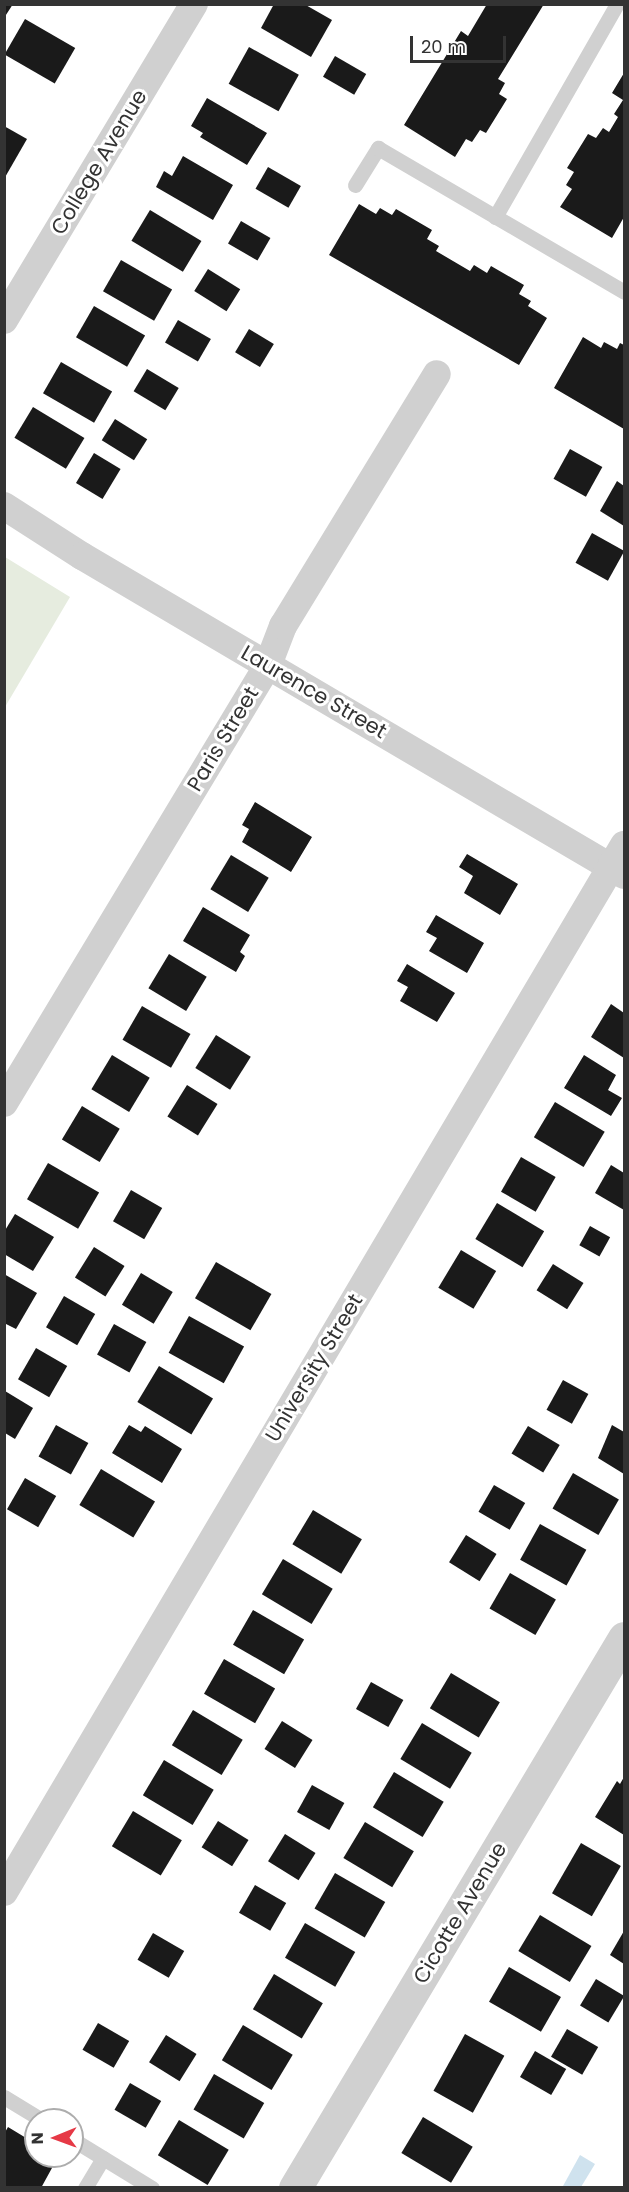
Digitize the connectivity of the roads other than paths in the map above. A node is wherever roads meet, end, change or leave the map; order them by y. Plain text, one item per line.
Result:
1 (194, 4) edge
2 (617, 4) edge
3 (355, 185) dead end
4 (495, 217) junction
5 (624, 292) edge
6 (4, 320) edge
7 (437, 374) dead end
8 (4, 506) edge
9 (268, 665) junction
10 (620, 862) edge
11 (4, 1103) edge
12 (624, 1638) edge
13 (4, 1892) edge
14 (4, 2097) edge
15 (24, 2109) edge
16 (84, 2146) edge
17 (103, 2158) junction
18 (85, 2187) edge
19 (152, 2187) edge
20 (295, 2187) edge

1 - 6 street, College Avenue
2 - 4 lane
3 - 4 lane
4 - 5 lane
7 - 9 street, Paris Street
8 - 9 street, Laurence Street
9 - 10 street, Laurence Street
9 - 11 street, Paris Street
10 - 13 street, University Street
12 - 20 street, Cicotte Avenue
14 - 15 lane
16 - 17 lane
17 - 18 lane
17 - 19 lane

